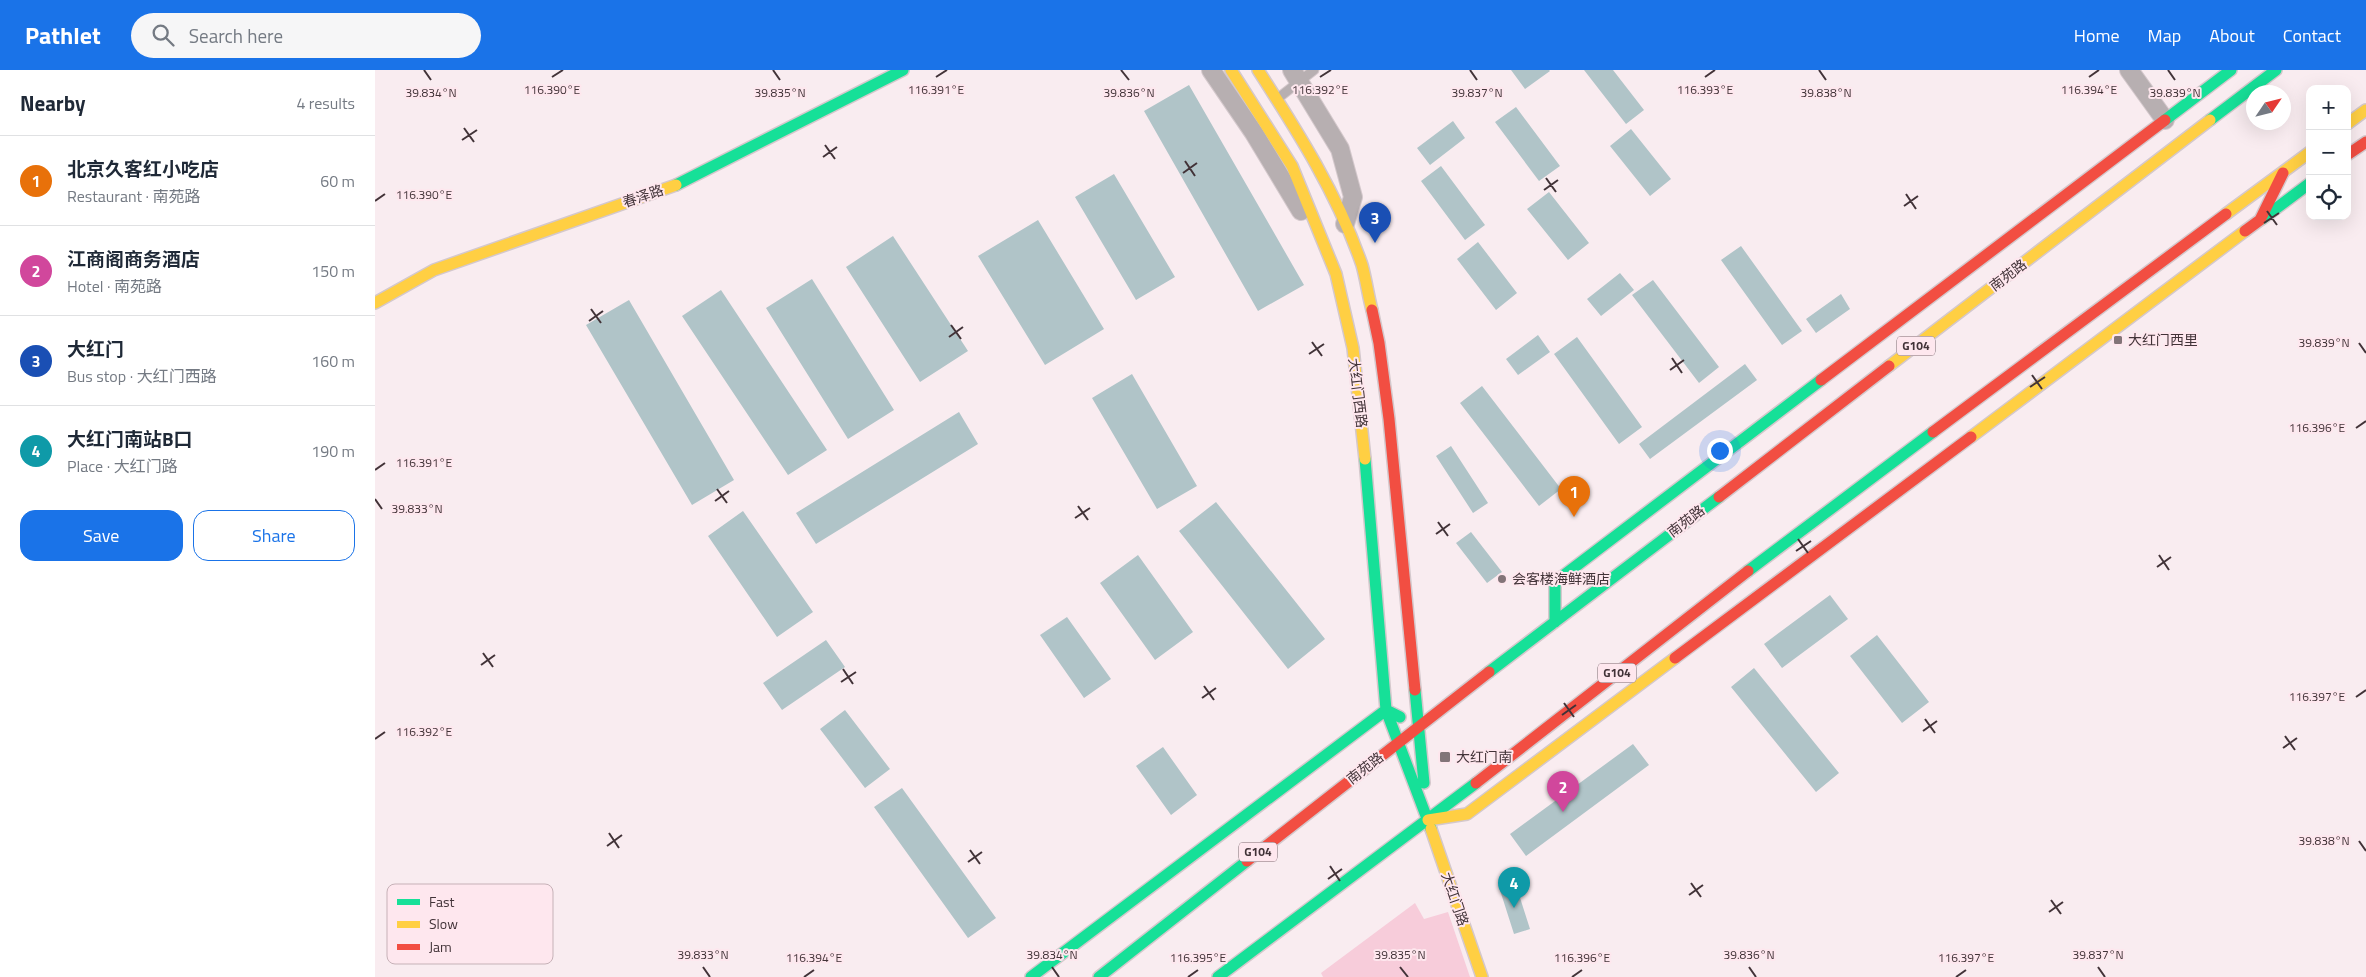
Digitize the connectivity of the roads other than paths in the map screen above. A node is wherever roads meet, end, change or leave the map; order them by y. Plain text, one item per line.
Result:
1 (903, 70) edge
2 (1211, 70) edge
3 (1231, 70) edge
4 (1258, 70) edge
5 (1314, 70) edge
6 (2129, 70) edge
7 (2231, 70) edge
8 (2276, 70) edge
9 (1296, 76) edge
10 (1277, 99) junction
11 (2366, 110) edge
12 (2165, 120) junction
13 (2351, 121) edge
14 (2366, 142) edge
15 (2351, 153) edge
16 (2306, 155) edge
17 (690, 164) dead end
18 (673, 173) dead end
19 (2283, 173) junction
20 (2306, 186) edge
21 (2260, 220) junction
22 (1345, 224) junction
23 (1328, 254) junction
24 (375, 303) edge
25 (1895, 493) junction
26 (1807, 525) junction
27 (1555, 622) junction
28 (1386, 710) junction
29 (1418, 727) junction
30 (1398, 742) junction
31 (1427, 820) junction
32 (1031, 977) edge
33 (1099, 977) edge
34 (1218, 977) edge
35 (1482, 977) edge

1 - 24 main road, 春泽路
2 - 23 street
3 - 23 main road, 大红门西路
4 - 10 main road, 大红门西路
5 - 9 lane
6 - 12 street
7 - 12 main road
8 - 27 main road, 南苑路 / G104
9 - 10 lane
9 - 22 street
10 - 22 main road, 大红门西路
11 - 13 main road
12 - 27 main road
14 - 15 main road
16 - 19 main road, G104
17 - 18 main road, 春泽路
19 - 21 main road
19 - 26 main road, G104
20 - 21 main road
21 - 25 main road
22 - 29 main road, 大红门西路
23 - 28 main road, 大红门西路
25 - 26 main road
25 - 31 main road
26 - 31 main road, G104
27 - 29 main road, 南苑路 / G104
28 - 29 main road
28 - 30 main road, 大红门西路
28 - 32 main road
29 - 30 main road, 南苑路 / G104
29 - 31 main road, 大红门西路
30 - 31 main road, 大红门西路
30 - 33 main road, 南苑路 / G104
31 - 34 main road, G104
31 - 35 main road, 大红门路

